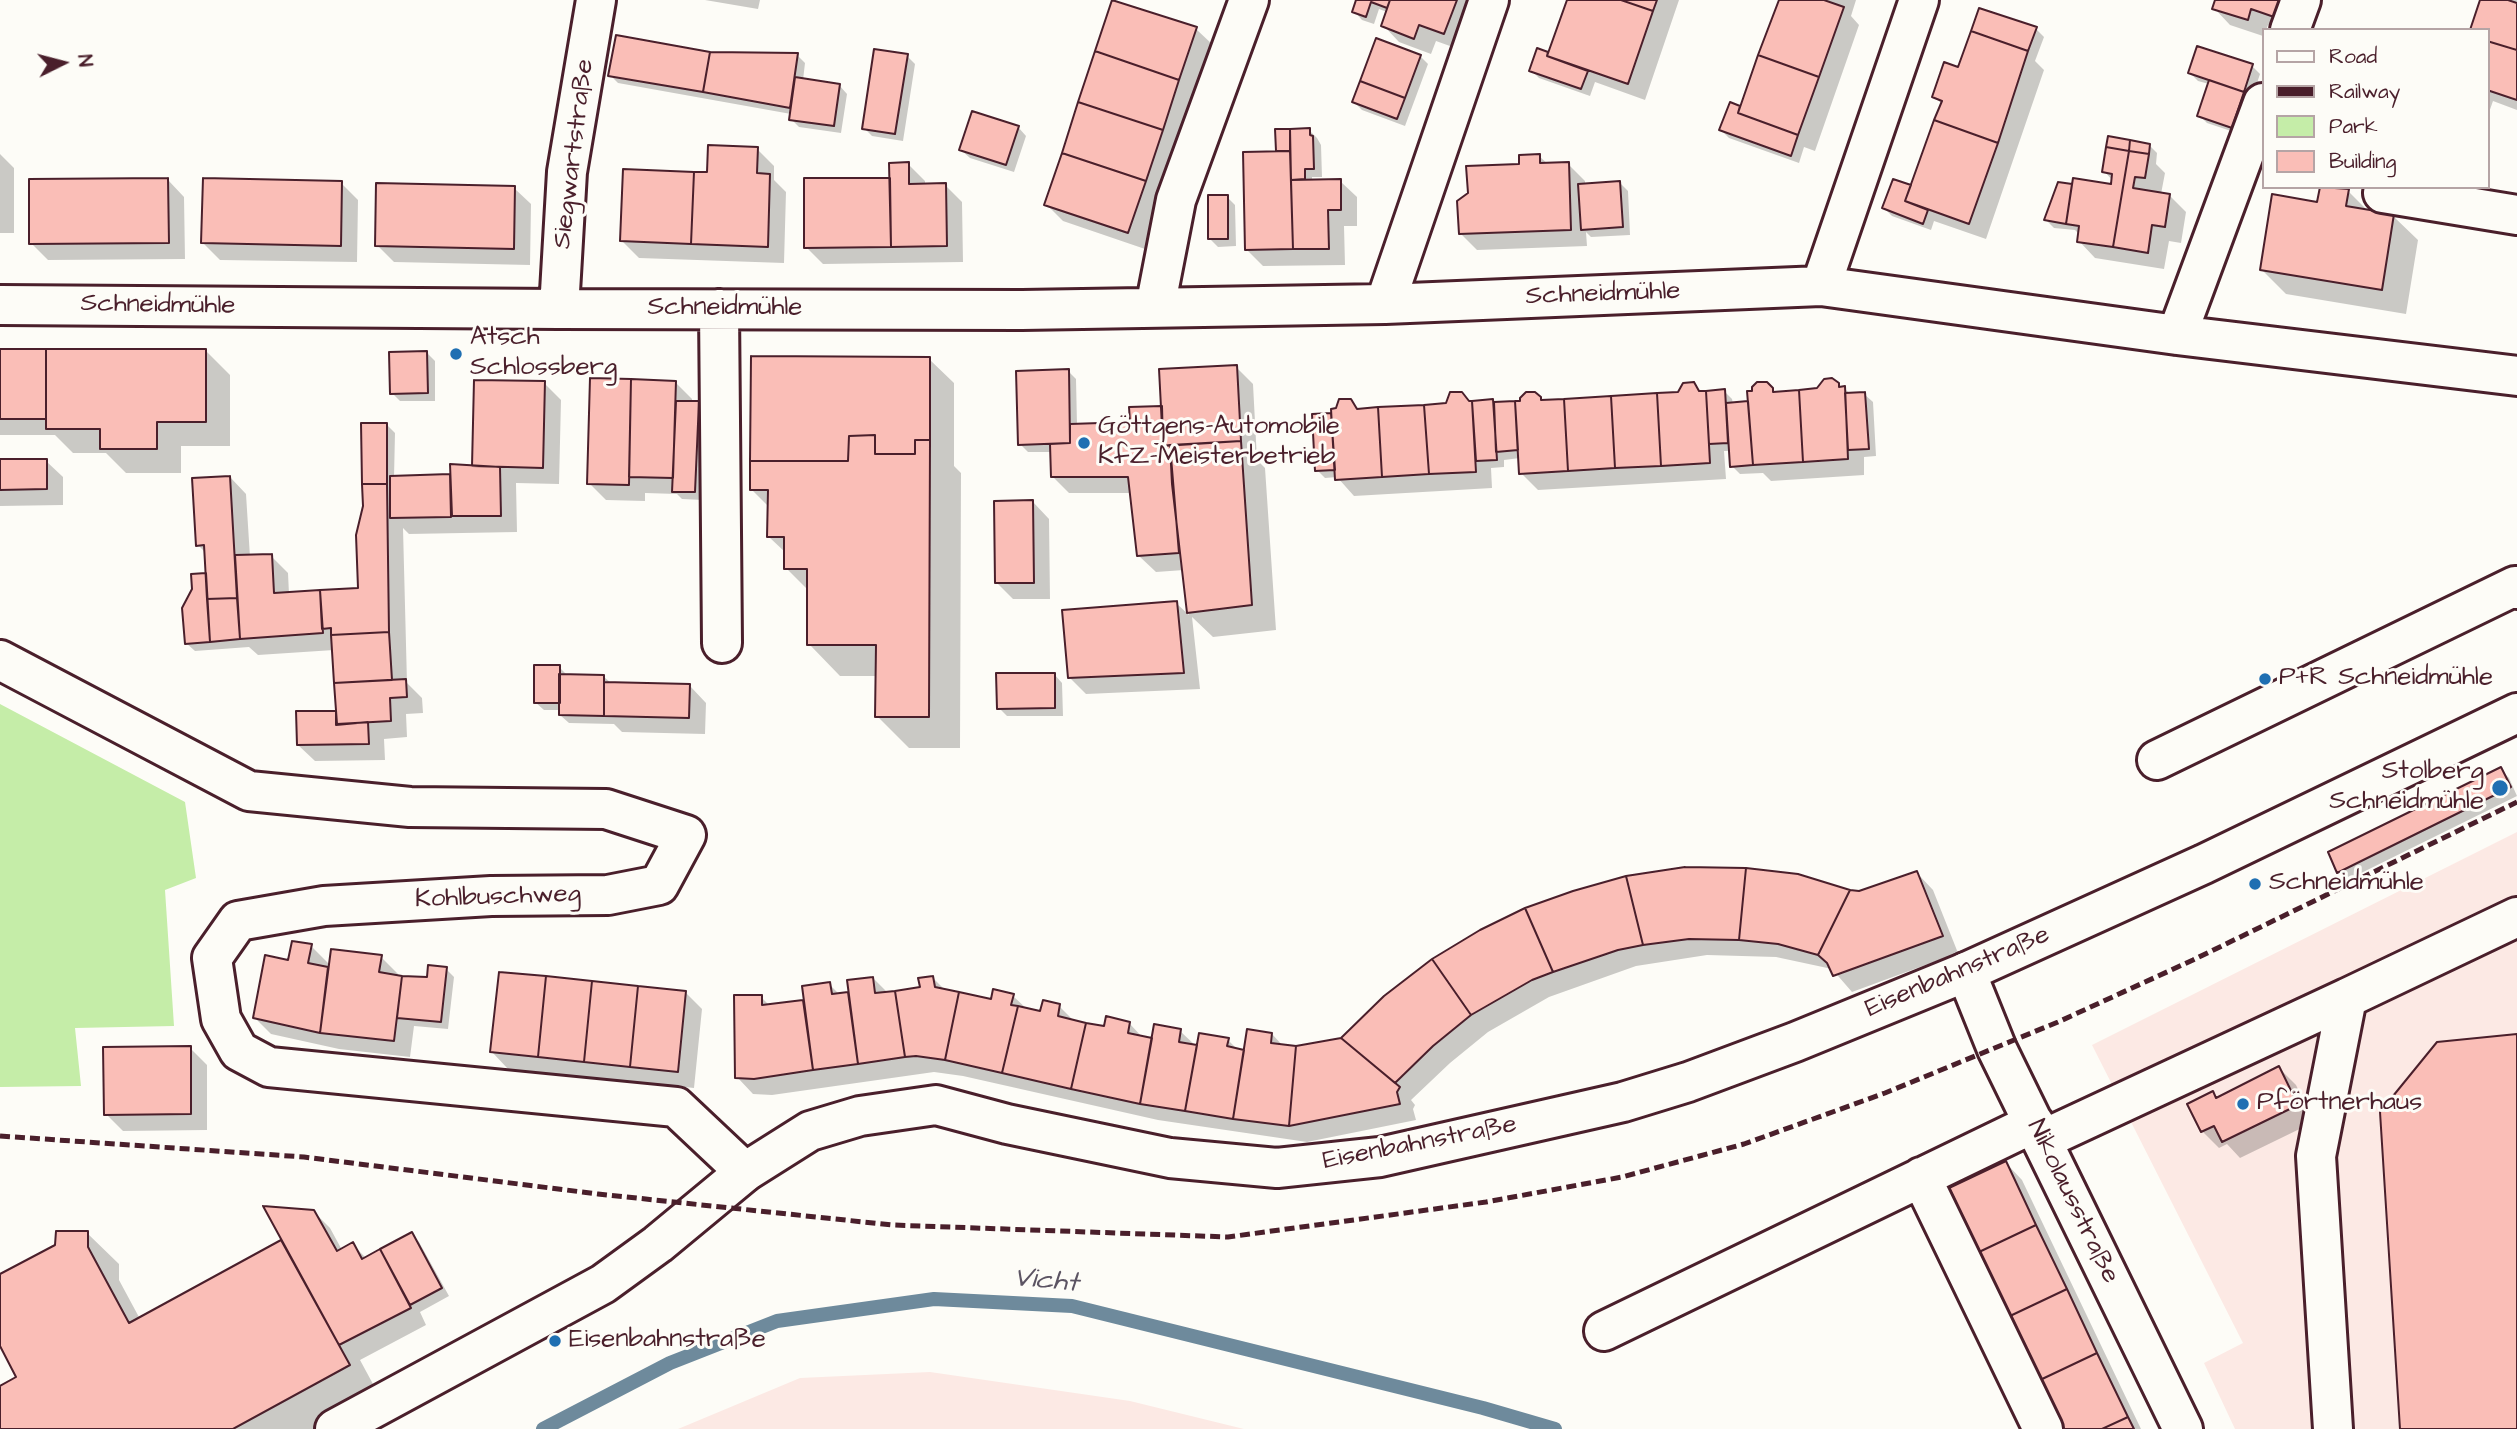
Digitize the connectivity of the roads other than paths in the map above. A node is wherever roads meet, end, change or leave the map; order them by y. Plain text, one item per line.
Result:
1 (596, 0) edge
2 (1249, 0) edge
3 (1489, 0) edge
4 (1919, 0) edge
5 (2301, 0) edge
6 (2291, 28) edge
7 (2262, 106) edge
8 (2383, 193) dead end
9 (2517, 215) edge
10 (1821, 286) junction
11 (0, 304) edge
12 (1385, 304) junction
13 (1155, 308) junction
14 (559, 309) junction
15 (719, 309) junction
16 (2177, 335) junction
17 (2516, 369) edge
18 (2517, 589) edge
19 (722, 643) dead end
20 (0, 660) edge
21 (2517, 713) edge
22 (2157, 760) dead end
23 (2517, 917) edge
24 (1966, 972) junction
25 (2347, 998) junction
26 (2038, 1131) junction
27 (745, 1172) junction
28 (1921, 1177) junction
29 (1604, 1331) dead end
30 (335, 1429) edge
31 (2043, 1429) edge
32 (2183, 1429) edge
33 (2333, 1429) edge

1 - 14 street, Siegwartstraße
2 - 13 street
3 - 12 street
4 - 10 street
5 - 6 street
7 - 16 street
8 - 9 street
10 - 12 street, Schneidmühle
10 - 16 street, Schneidmühle
11 - 14 street, Schneidmühle
12 - 13 street, Schneidmühle
13 - 15 street, Schneidmühle
14 - 15 street, Schneidmühle
15 - 19 street
16 - 17 street, Schneidmühle
18 - 22 street
20 - 27 street, Kohlbuschweg
21 - 24 street, Eisenbahnstraße
23 - 25 street
24 - 26 street, Nikolausstraße
24 - 27 street, Eisenbahnstraße
25 - 26 street
25 - 33 street
26 - 28 street
26 - 32 street, Nikolausstraße
27 - 30 street, Eisenbahnstraße
28 - 29 street
28 - 31 street

